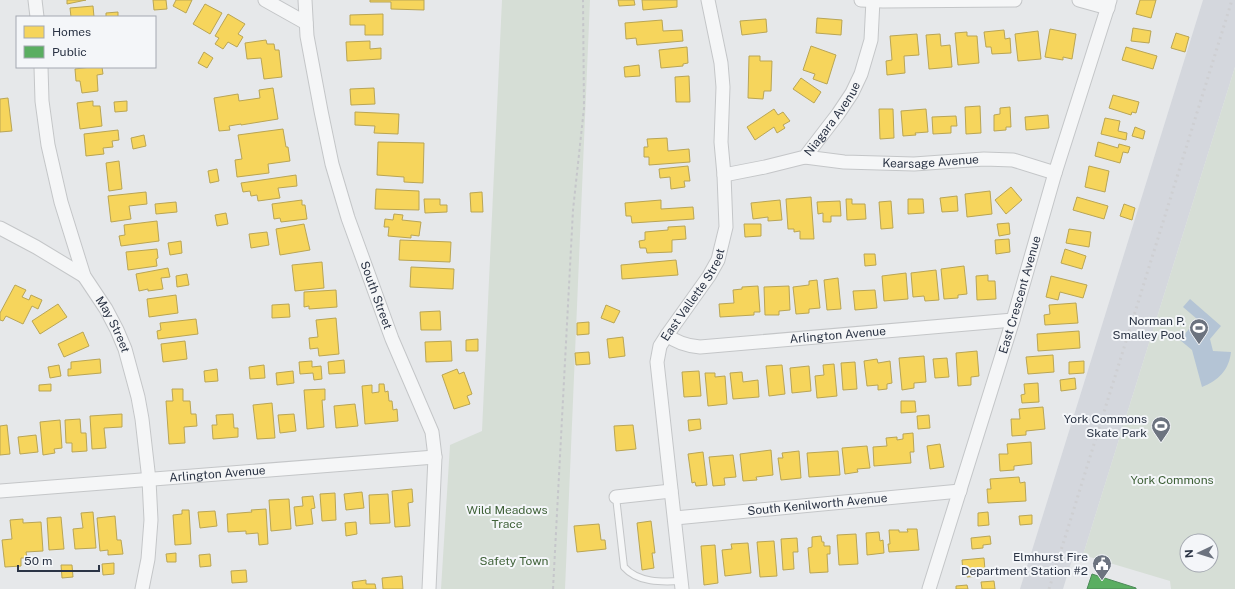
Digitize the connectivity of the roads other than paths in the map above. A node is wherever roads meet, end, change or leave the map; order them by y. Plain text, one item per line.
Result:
1 (35, 0) edge
2 (266, 0) edge
3 (305, 0) edge
4 (708, 0) edge
5 (869, 0) edge
6 (1015, 0) edge
7 (1079, 0) edge
8 (1109, 4) edge
9 (37, 16) edge
10 (306, 23) junction
11 (41, 68) edge
12 (804, 157) junction
13 (1055, 173) junction
14 (724, 175) junction
15 (0, 228) edge
16 (84, 276) junction
17 (1013, 320) junction
18 (667, 335) junction
19 (435, 457) junction
20 (149, 480) junction
21 (0, 491) edge
22 (671, 491) junction
23 (960, 491) junction
24 (616, 497) joint
25 (675, 518) junction
26 (682, 585) edge
27 (142, 589) edge
28 (429, 589) edge
29 (929, 589) edge

1 - 9 street
2 - 10 street
3 - 10 street, South Street
4 - 14 street, East Vallette Street
5 - 6 street
5 - 12 street, Niagara Avenue
7 - 8 street
8 - 13 street, East Crescent Avenue
10 - 19 street, South Street
11 - 16 street, May Street
12 - 13 street, Kearsage Avenue
12 - 14 street, Niagara Avenue
13 - 17 street, East Crescent Avenue
14 - 18 street, East Vallette Street
15 - 16 street
16 - 20 street, May Street
17 - 18 street, Arlington Avenue
17 - 23 street, East Crescent Avenue
18 - 22 street, East Vallette Street
19 - 20 street, Arlington Avenue
19 - 28 street, South Street
20 - 21 street, Arlington Avenue
20 - 27 street, May Street
22 - 24 street
22 - 25 street, East Vallette Street
23 - 25 street, South Kenilworth Avenue
23 - 29 street, East Crescent Avenue
24 - 26 lane
25 - 26 street, East Vallette Street

